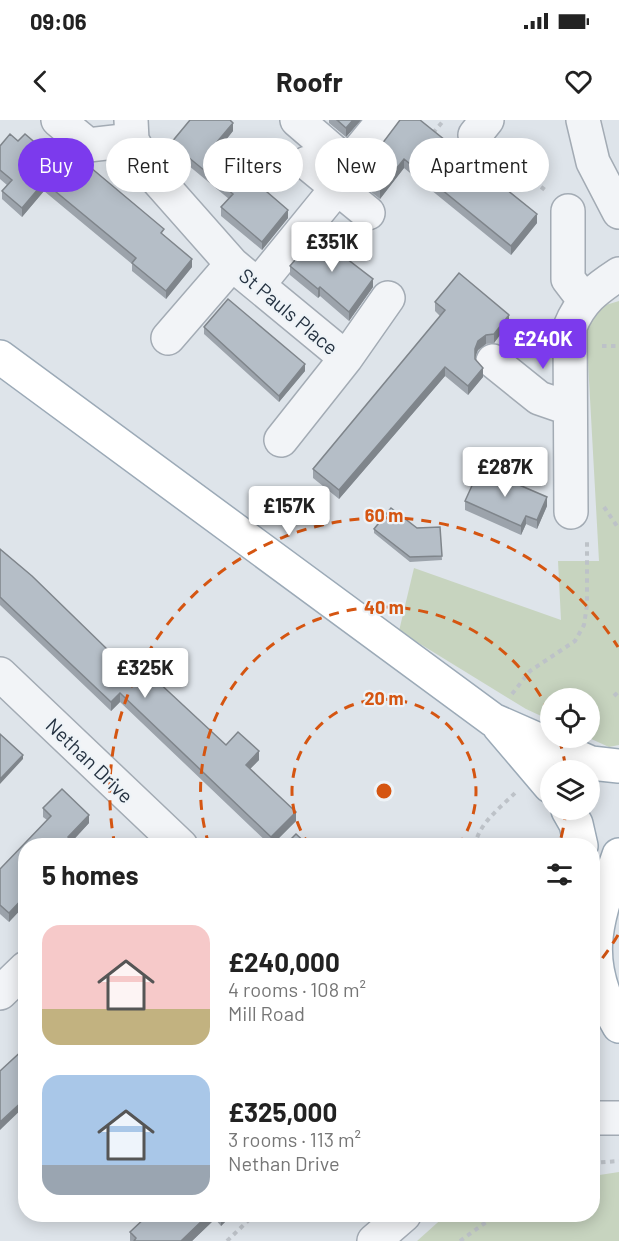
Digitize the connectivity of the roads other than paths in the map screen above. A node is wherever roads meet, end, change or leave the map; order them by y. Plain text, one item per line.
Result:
1 (58, 120) edge
2 (297, 120) edge
3 (384, 120) edge
4 (583, 120) edge
5 (131, 130) edge
6 (307, 163) dead end
7 (315, 170) edge
8 (336, 192) edge
9 (342, 192) edge
10 (560, 204) road end
11 (619, 212) edge
12 (368, 213) dead end
13 (232, 264) junction
14 (619, 274) edge
15 (258, 285) junction
16 (388, 298) dead end
17 (584, 300) junction
18 (168, 338) dead end
19 (0, 357) edge
20 (346, 358) junction
21 (493, 362) dead end
22 (568, 408) junction
23 (281, 440) dead end
24 (571, 512) dead end
25 (0, 674) edge
26 (494, 720) junction
27 (619, 766) edge
28 (540, 774) edge
29 (574, 820) edge
30 (161, 838) edge
31 (579, 838) edge
32 (619, 855) edge
33 (600, 895) edge
34 (18, 976) edge
35 (600, 986) edge
36 (0, 993) edge
37 (619, 1026) edge
38 (600, 1118) edge
39 (619, 1118) edge

1 - 5 street
2 - 3 street
4 - 11 street
5 - 13 street, St Pauls Place
6 - 7 street
8 - 15 street
9 - 12 street
10 - 17 street
13 - 15 street, St Pauls Place
13 - 18 street
14 - 17 street
15 - 20 street, St Pauls Place
16 - 20 street
17 - 22 street
19 - 26 main road
20 - 23 street
21 - 22 street
22 - 24 street
25 - 30 street, Nethan Drive
26 - 27 main road
26 - 28 main road
29 - 31 main road
32 - 33 main road
34 - 36 street
35 - 37 main road
38 - 39 street

